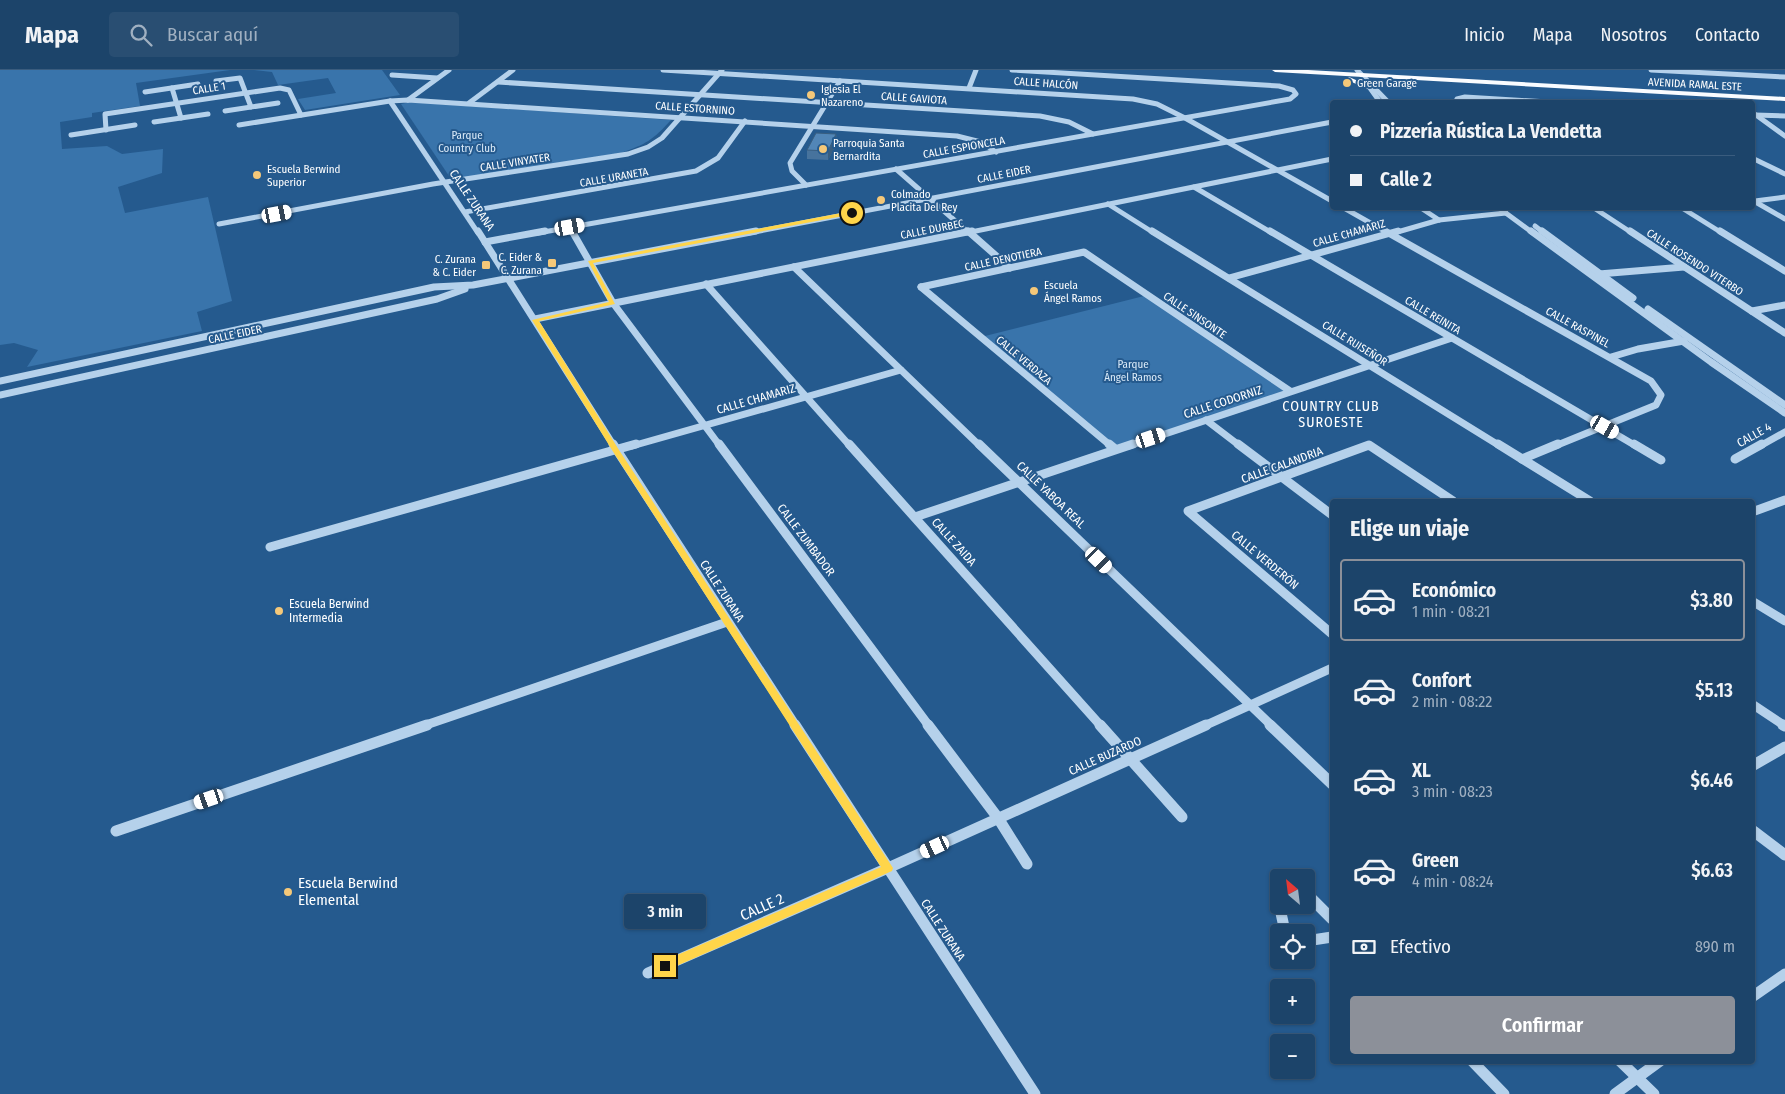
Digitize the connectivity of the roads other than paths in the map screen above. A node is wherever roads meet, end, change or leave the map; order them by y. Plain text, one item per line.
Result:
1 (449, 70) edge
2 (513, 70) edge
3 (663, 70) edge
4 (976, 70) edge
5 (1012, 70) edge
6 (1275, 70) edge
7 (1396, 70) edge
8 (1651, 70) edge
9 (1287, 71) edge
10 (1418, 71) edge
11 (720, 72) edge
12 (1360, 73) edge
13 (392, 75) dead end
14 (1785, 77) edge
15 (438, 78) junction
16 (1434, 79) junction
17 (840, 81) junction
18 (1192, 81) junction
19 (216, 82) dead end
20 (498, 82) junction
21 (198, 84) dead end
22 (1377, 86) junction
23 (172, 88) junction
24 (969, 88) junction
25 (1193, 89) dead end
26 (145, 92) dead end
27 (246, 92) junction
28 (1785, 92) edge
29 (700, 94) junction
30 (1785, 99) edge
31 (408, 100) junction
32 (1380, 100) edge
33 (1387, 100) edge
34 (1458, 100) edge
35 (1502, 100) edge
36 (390, 101) junction
37 (827, 102) junction
38 (177, 103) junction
39 (278, 103) dead end
40 (469, 103) junction
41 (251, 107) junction
42 (225, 111) dead end
43 (208, 114) dead end
44 (1755, 114) edge
45 (300, 115) junction
46 (1755, 115) edge
47 (1785, 116) edge
48 (180, 118) junction
49 (680, 118) junction
50 (1185, 118) junction
51 (745, 121) junction
52 (154, 122) dead end
53 (1330, 122) edge
54 (135, 125) dead end
55 (239, 125) dead end
56 (812, 126) junction
57 (106, 130) junction
58 (1093, 134) junction
59 (71, 136) dead end
60 (1785, 136) edge
61 (1228, 142) junction
62 (996, 152) junction
63 (1330, 159) edge
64 (1755, 159) edge
65 (896, 169) junction
66 (1277, 170) junction
67 (1785, 174) edge
68 (446, 183) junction
69 (806, 185) junction
70 (1194, 187) junction
71 (1785, 197) edge
72 (929, 198) junction
73 (1330, 200) edge
74 (1755, 201) edge
75 (1755, 202) edge
76 (1108, 204) junction
77 (1348, 210) edge
78 (1424, 210) edge
79 (1507, 210) edge
80 (1597, 210) edge
81 (1685, 210) edge
82 (466, 212) junction
83 (1785, 219) edge
84 (1439, 220) junction
85 (220, 224) dead end
86 (570, 227) junction
87 (968, 232) junction
88 (1390, 233) junction
89 (485, 242) junction
90 (1088, 255) joint
91 (1312, 255) junction
92 (590, 262) junction
93 (794, 267) junction
94 (1684, 267) junction
95 (1010, 268) junction
96 (1785, 271) edge
97 (1591, 274) junction
98 (1600, 274) junction
99 (509, 278) junction
100 (1229, 278) junction
101 (706, 284) junction
102 (473, 286) junction
103 (921, 287) joint
104 (613, 303) junction
105 (1785, 305) edge
106 (1752, 311) junction
107 (535, 320) junction
108 (1785, 333) edge
109 (1452, 338) junction
110 (1692, 340) junction
111 (1682, 342) junction
112 (1611, 357) junction
113 (1369, 365) junction
114 (901, 370) junction
115 (0, 381) edge
116 (1290, 391) junction
117 (0, 395) edge
118 (806, 396) junction
119 (1785, 404) edge
120 (1785, 413) edge
121 (1206, 420) junction
122 (704, 425) junction
123 (1605, 427) junction
124 (1785, 432) edge
125 (616, 449) junction
126 (1115, 449) junction
127 (1522, 459) junction
128 (1735, 459) dead end
129 (1661, 460) dead end
130 (1282, 477) junction
131 (1017, 482) junction
132 (1449, 499) edge
133 (1587, 499) edge
134 (1785, 500) edge
135 (1196, 508) joint
136 (1755, 511) edge
137 (1330, 513) edge
138 (915, 517) junction
139 (270, 546) dead end
140 (1755, 603) edge
141 (1785, 621) edge
142 (727, 622) junction
143 (1330, 632) edge
144 (1330, 669) edge
145 (1250, 705) junction
146 (1755, 706) edge
147 (1785, 726) edge
148 (1785, 747) edge
149 (1130, 759) junction
150 (1755, 764) edge
151 (1330, 782) edge
152 (1182, 817) dead end
153 (998, 818) junction
154 (116, 831) dead end
155 (1755, 832) edge
156 (1785, 855) edge
157 (1027, 864) dead end
158 (888, 868) junction
159 (1315, 902) edge
160 (1330, 917) edge
161 (1330, 937) edge
162 (1315, 940) edge
163 (648, 973) dead end
164 (1785, 974) edge
165 (1755, 995) edge
166 (1475, 1064) edge
167 (1623, 1064) edge
168 (1656, 1064) edge
169 (1637, 1077) junction
170 (1035, 1094) edge
171 (1504, 1094) edge
172 (1615, 1094) edge
173 (1654, 1094) edge

1 - 15 street
2 - 20 street
3 - 11 street, CALLE HALCÓN
4 - 24 street
5 - 18 street
6 - 9 main road, AVENIDA RAMAL ESTE
7 - 10 main road, AVENIDA RAMAL ESTE
8 - 14 street
9 - 12 main road, AVENIDA RAMAL ESTE
9 - 22 main road
10 - 28 main road, AVENIDA RAMAL ESTE
11 - 17 street, CALLE HALCÓN
11 - 29 street, CALLE VINYATER
12 - 16 main road, AVENIDA RAMAL ESTE
12 - 22 street
13 - 15 street
15 - 31 street
16 - 22 main road
16 - 30 main road, AVENIDA RAMAL ESTE
17 - 24 street, CALLE HALCÓN
17 - 37 street
18 - 25 street
18 - 50 street, CALLE ESPIONCELA
19 - 27 street
20 - 29 street, CALLE GAVIOTA
20 - 40 street
21 - 23 street
22 - 32 street
22 - 33 street
23 - 26 street
23 - 38 street
24 - 50 street, CALLE HALCÓN
27 - 38 street, CALLE 1
27 - 41 street
27 - 45 street, CALLE 1
29 - 37 street, CALLE GAVIOTA
29 - 49 street, CALLE VINYATER
31 - 36 street, CALLE ESTORNINO
31 - 40 street, CALLE ESTORNINO
34 - 35 street
36 - 45 street, CALLE ESTORNINO
36 - 68 street, CALLE ZURANA
37 - 56 street
37 - 58 street, CALLE GAVIOTA
38 - 48 street
38 - 57 street, CALLE 1
39 - 41 street
40 - 49 street, CALLE ESTORNINO
41 - 42 street
43 - 48 street
44 - 47 street
45 - 55 street, CALLE ESTORNINO
46 - 60 street
48 - 52 street
49 - 51 street, CALLE ESTORNINO
49 - 68 street, CALLE VINYATER
50 - 58 street, CALLE ESPIONCELA
50 - 61 street
51 - 56 street, CALLE ESTORNINO
51 - 82 street, CALLE URANETA
53 - 61 street, CALLE EIDER
54 - 57 street
56 - 62 street, CALLE ESTORNINO
56 - 69 street
57 - 59 street
58 - 62 street, CALLE ESPIONCELA
61 - 66 street
61 - 72 street, CALLE EIDER
62 - 65 street, CALLE ESPIONCELA
63 - 66 street, CALLE DURBEC
64 - 67 street
65 - 69 street, CALLE ESPIONCELA
65 - 72 street
66 - 70 street, CALLE DURBEC
66 - 73 street
68 - 82 street, CALLE ZURANA
68 - 85 street, CALLE VINYATER
69 - 86 street, CALLE ESPIONCELA
70 - 76 street, CALLE DURBEC
70 - 91 street, CALLE REINITA
71 - 74 street
72 - 87 street
72 - 92 street, CALLE EIDER
75 - 83 street
76 - 87 street, CALLE DURBEC
76 - 100 street, CALLE RUISEÑOR
77 - 88 street, CALLE RASPINEL
78 - 84 street
79 - 84 street, CALLE CHAMARIZ
79 - 97 street
79 - 98 street
80 - 94 street, CALLE ROSENDO VITERBO
81 - 96 street
82 - 89 street, CALLE ZURANA
84 - 88 street, CALLE CHAMARIZ
86 - 89 street, CALLE ESPIONCELA
86 - 92 street, CALLE ZUMBADOR
87 - 93 street, CALLE DURBEC
87 - 95 street
88 - 91 street, CALLE CHAMARIZ
88 - 112 street, CALLE RASPINEL
89 - 99 street, CALLE ZURANA
90 - 95 street, CALLE DENOTIERA
90 - 116 street, CALLE SINSONTE
91 - 100 street, CALLE CHAMARIZ
91 - 109 street, CALLE REINITA
92 - 99 street, CALLE EIDER
92 - 104 street, CALLE ZUMBADOR
93 - 101 street, CALLE DURBEC
93 - 114 street, CALLE YABOA REAL
94 - 98 street
94 - 106 street, CALLE ROSENDO VITERBO
95 - 103 street, CALLE DENOTIERA
97 - 98 street
97 - 111 street
98 - 110 street
99 - 102 street, CALLE EIDER
99 - 107 street, CALLE ZURANA
100 - 113 street, CALLE RUISEÑOR
101 - 104 street, CALLE DURBEC
101 - 118 street, CALLE ZAIDA
102 - 115 street, CALLE EIDER
102 - 117 street, CALLE EIDER
103 - 126 street, CALLE VERDAZA
104 - 107 street, CALLE DURBEC
104 - 122 street, CALLE ZUMBADOR
105 - 106 street
106 - 108 street, CALLE ROSENDO VITERBO
107 - 125 street, CALLE ZURANA
109 - 113 street, CALLE CODORNIZ
109 - 123 street, CALLE REINITA
110 - 111 street
110 - 119 street
111 - 112 street
111 - 120 street
112 - 123 street, CALLE RASPINEL
113 - 116 street, CALLE CODORNIZ
113 - 127 street, CALLE RUISEÑOR
114 - 118 street, CALLE CHAMARIZ
114 - 131 street, CALLE YABOA REAL
116 - 121 street, CALLE CODORNIZ
118 - 122 street, CALLE CHAMARIZ
118 - 138 street, CALLE ZAIDA
121 - 126 street, CALLE CODORNIZ
121 - 130 street
122 - 125 street, CALLE CHAMARIZ
122 - 153 street, CALLE ZUMBADOR
123 - 127 street, CALLE RASPINEL
123 - 129 street, CALLE REINITA
124 - 128 street, CALLE 4
125 - 139 street, CALLE CHAMARIZ
125 - 142 street, CALLE ZURANA
126 - 131 street, CALLE CODORNIZ
127 - 133 street, CALLE RUISEÑOR
130 - 132 street, CALLE CALANDRIA
130 - 135 street, CALLE CALANDRIA
130 - 137 street
131 - 138 street, CALLE CODORNIZ
131 - 145 street, CALLE YABOA REAL
134 - 136 street
135 - 143 street, CALLE VERDERÓN
138 - 149 street, CALLE ZAIDA
140 - 141 street
142 - 154 street
142 - 158 street, CALLE ZURANA
144 - 145 street, CALLE BUZARDO
145 - 149 street, CALLE BUZARDO
145 - 151 street, CALLE YABOA REAL
146 - 147 street
148 - 150 street
149 - 152 street, CALLE ZAIDA
149 - 153 street, CALLE BUZARDO
153 - 157 street, CALLE ZUMBADOR
153 - 158 street, CALLE BUZARDO
155 - 156 street
158 - 163 street, CALLE 2
158 - 170 street, CALLE ZURANA
159 - 160 street
161 - 162 street
164 - 165 street
166 - 171 street
167 - 169 street
168 - 169 street
169 - 172 street
169 - 173 street

